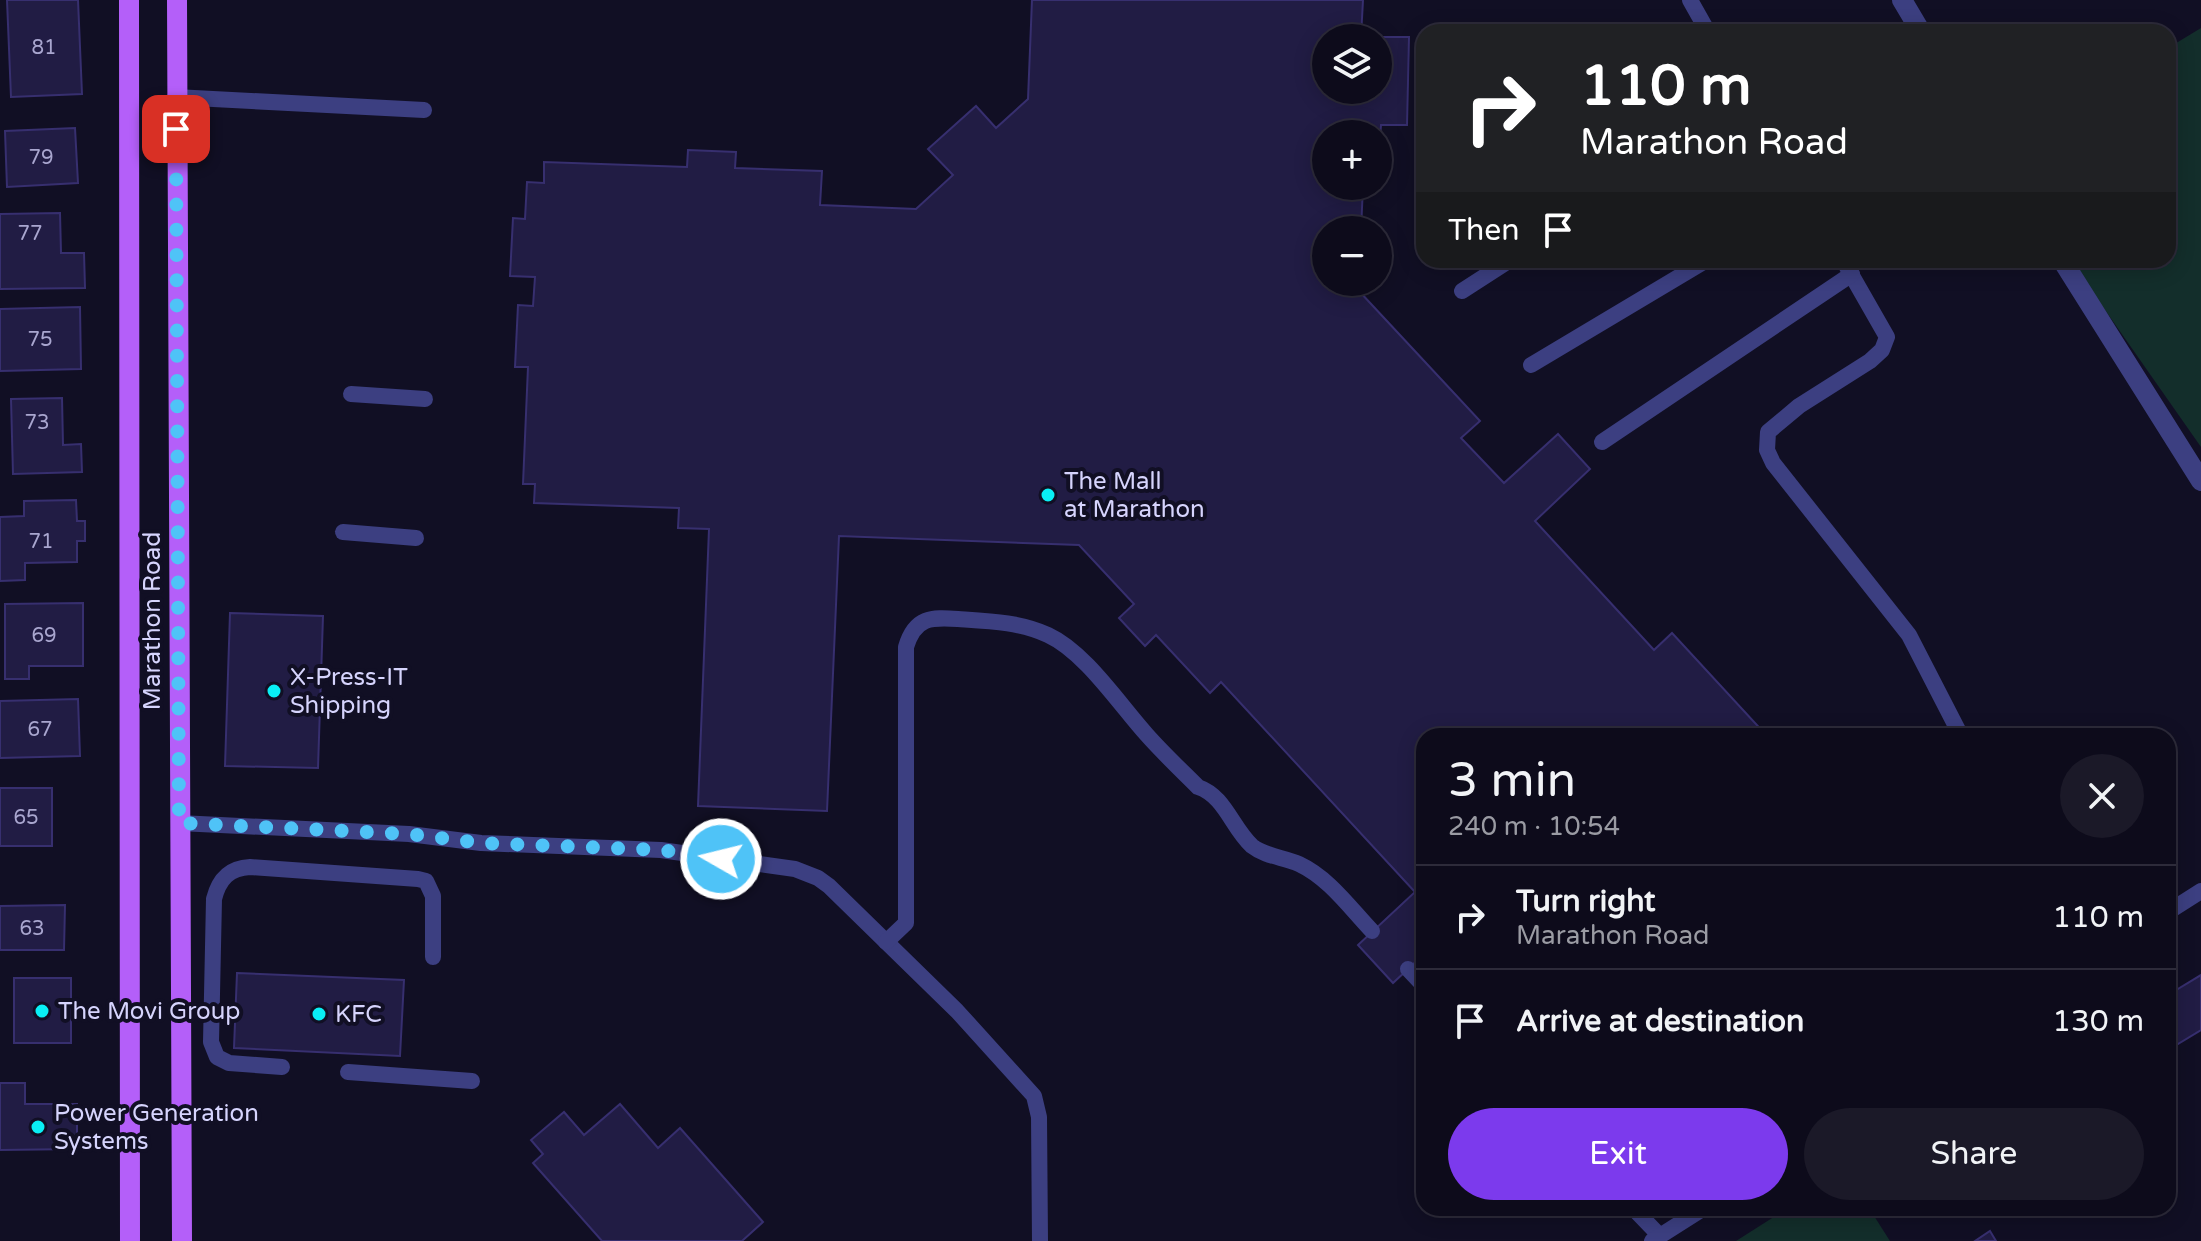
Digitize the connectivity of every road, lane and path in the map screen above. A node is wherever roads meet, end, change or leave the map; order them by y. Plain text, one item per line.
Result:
1 (129, 0) edge
2 (177, 0) edge
3 (1690, 0) edge
4 (1902, 0) edge
5 (1701, 24) edge
6 (1916, 24) edge
7 (175, 97) junction
8 (424, 110) dead end
9 (1498, 268) edge
10 (1694, 268) edge
11 (1847, 268) edge
12 (1849, 268) edge
13 (2067, 268) edge
14 (1462, 291) dead end
15 (1531, 365) dead end
16 (351, 394) dead end
17 (425, 399) dead end
18 (1602, 442) dead end
19 (2201, 481) edge
20 (343, 532) dead end
21 (416, 538) dead end
22 (1957, 728) edge
23 (179, 823) junction
24 (2201, 891) edge
25 (2176, 907) edge
26 (1372, 931) dead end
27 (886, 942) junction
28 (433, 957) dead end
29 (1408, 969) dead end
30 (1416, 978) edge
31 (282, 1067) dead end
32 (348, 1072) dead end
33 (472, 1081) dead end
34 (1639, 1216) edge
35 (1692, 1216) edge
36 (1656, 1239) edge
37 (130, 1241) edge
38 (182, 1241) edge
39 (1040, 1241) edge

1 - 37 main road, Marathon Road
2 - 7 main road, Marathon Road
3 - 5 lane
4 - 6 street
7 - 8 lane
7 - 23 main road, Marathon Road
9 - 14 lane
10 - 15 lane
11 - 18 lane
12 - 22 lane
13 - 19 street
16 - 17 lane
20 - 21 lane
23 - 27 lane
23 - 38 main road, Marathon Road
24 - 25 lane
26 - 27 lane
27 - 39 lane
28 - 31 lane
29 - 30 lane
32 - 33 lane
34 - 36 lane
35 - 36 lane

